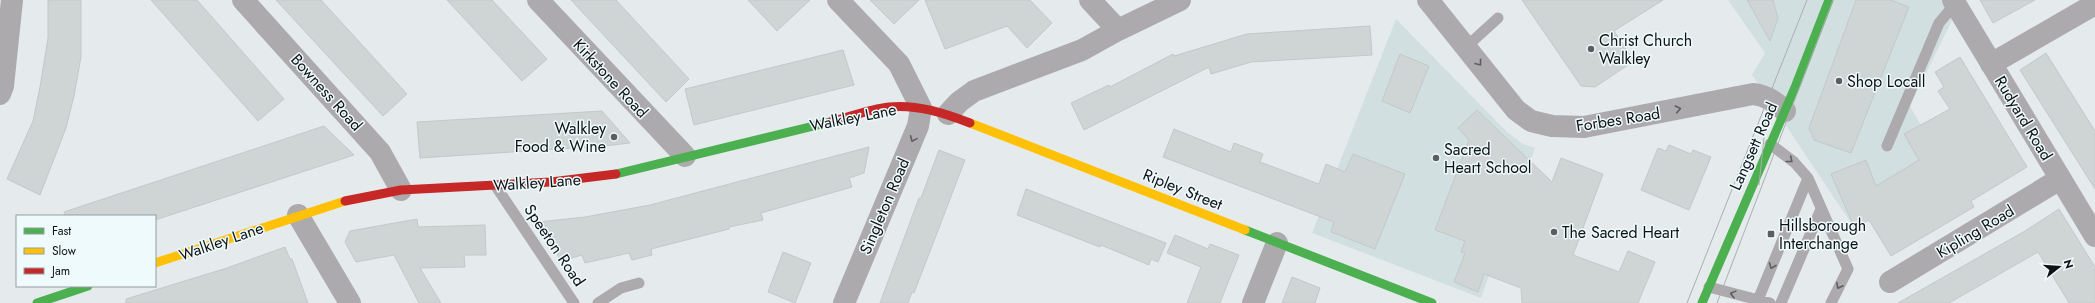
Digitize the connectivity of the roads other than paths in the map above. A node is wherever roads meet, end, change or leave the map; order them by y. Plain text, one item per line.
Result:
1 (12, 0) edge
2 (243, 0) edge
3 (538, 0) edge
4 (838, 0) edge
5 (1090, 0) edge
6 (1180, 0) edge
7 (1428, 0) edge
8 (1828, 0) edge
9 (1954, 2) edge
10 (2095, 4) edge
11 (1498, 18) dead end
12 (1118, 30) junction
13 (1466, 47) junction
14 (1991, 64) junction
15 (0, 94) edge
16 (921, 108) junction
17 (1785, 111) junction
18 (948, 114) junction
19 (1770, 144) junction
20 (1887, 146) dead end
21 (685, 156) junction
22 (1808, 178) junction
23 (2060, 179) junction
24 (495, 185) junction
25 (401, 190) junction
26 (1821, 209) junction
27 (298, 215) junction
28 (2095, 236) edge
29 (1277, 243) junction
30 (156, 263) edge
31 (1890, 282) dead end
32 (639, 283) dead end
33 (85, 287) edge
34 (1709, 287) junction
35 (1758, 300) junction
36 (37, 303) edge
37 (350, 303) edge
38 (574, 303) edge
39 (598, 303) edge
40 (844, 303) edge
41 (1253, 303) edge
42 (1432, 303) edge
43 (1702, 303) edge
44 (1770, 303) edge
45 (1781, 303) edge
46 (1831, 303) edge

1 - 15 street
2 - 25 street, Bowness Road
3 - 21 street, Kirkstone Road
4 - 16 street
5 - 12 street
6 - 12 street
7 - 13 street, Forbes Road
8 - 17 street, Langsett Road
9 - 14 street, Rudyard Road
9 - 20 lane
10 - 14 street
11 - 13 lane
12 - 18 street
13 -> 17 street, Forbes Road
14 - 23 street, Rudyard Road
16 - 18 street, Ripley Street
16 - 21 street, Walkley Lane
16 -> 40 street, Singleton Road
17 - 19 street, Langsett Road
18 - 29 street, Ripley Street
19 -> 22 lane
19 - 34 street, Langsett Road
21 - 24 street, Walkley Lane
22 - 26 lane
22 -> 35 lane
23 - 28 street, Rudyard Road
23 - 31 street, Kipling Road
24 - 25 street, Walkley Lane
24 - 38 lane, Speeton Road
25 - 27 street, Walkley Lane
26 - 45 lane
26 -> 46 lane
27 - 30 street, Walkley Lane
27 - 37 street
29 - 41 street
29 - 42 street, Ripley Street
32 - 39 lane
33 - 36 street
35 -> 34 lane
34 - 43 street, Langsett Road
35 - 44 lane

